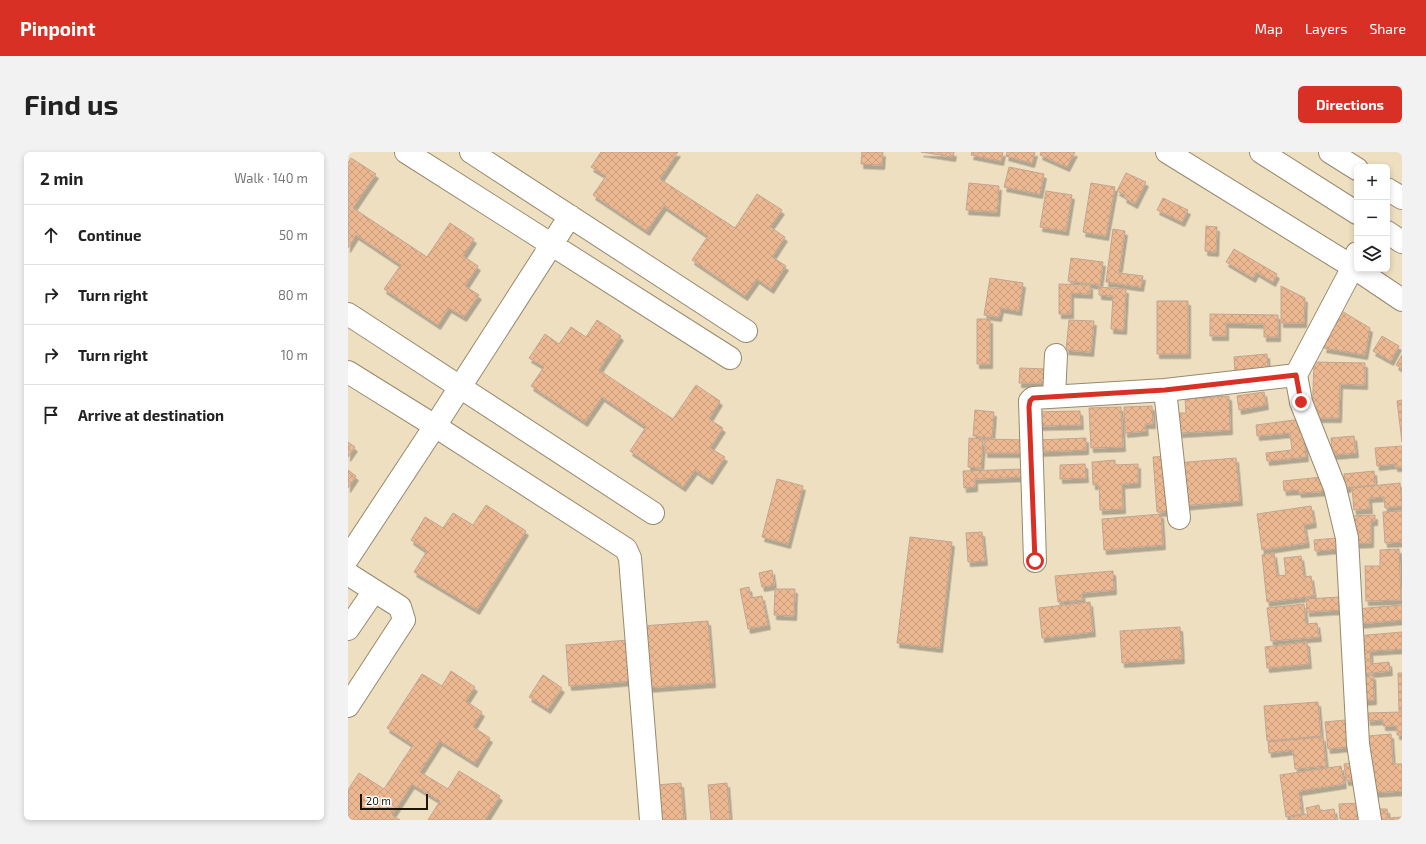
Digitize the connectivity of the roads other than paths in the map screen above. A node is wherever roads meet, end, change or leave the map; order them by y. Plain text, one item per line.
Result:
1 (406, 152) edge
2 (471, 152) edge
3 (1168, 152) edge
4 (1261, 152) edge
5 (1330, 152) edge
6 (1354, 167) edge
7 (1390, 191) edge
8 (1402, 198) edge
9 (1354, 211) edge
10 (570, 216) junction
11 (1390, 234) edge
12 (1402, 242) edge
13 (551, 245) junction
14 (1354, 259) edge
15 (1354, 262) edge
16 (1369, 272) edge
17 (1402, 300) edge
18 (348, 314) edge
19 (746, 331) dead end
20 (1056, 355) dead end
21 (730, 358) dead end
22 (348, 372) edge
23 (1296, 375) junction
24 (460, 387) junction
25 (1165, 390) junction
26 (1054, 396) junction
27 (435, 426) junction
28 (653, 513) dead end
29 (1179, 518) dead end
30 (348, 558) edge
31 (1035, 561) dead end
32 (348, 574) edge
33 (374, 591) junction
34 (348, 629) edge
35 (348, 706) edge
36 (651, 820) edge
37 (1370, 820) edge

1 - 13 street
2 - 10 street
3 - 14 street
4 - 9 street
5 - 6 street
7 - 8 street
10 - 13 street
10 - 19 street
11 - 12 street
13 - 21 street
13 - 24 street
15 - 23 street
16 - 17 street
18 - 24 street
20 - 26 street
22 - 27 street
23 - 25 street
23 - 37 street
24 - 27 street
24 - 28 street
25 - 26 street
25 - 29 street
26 - 31 street
27 - 30 street
27 - 36 street
32 - 33 street
33 - 34 street
33 - 35 street

